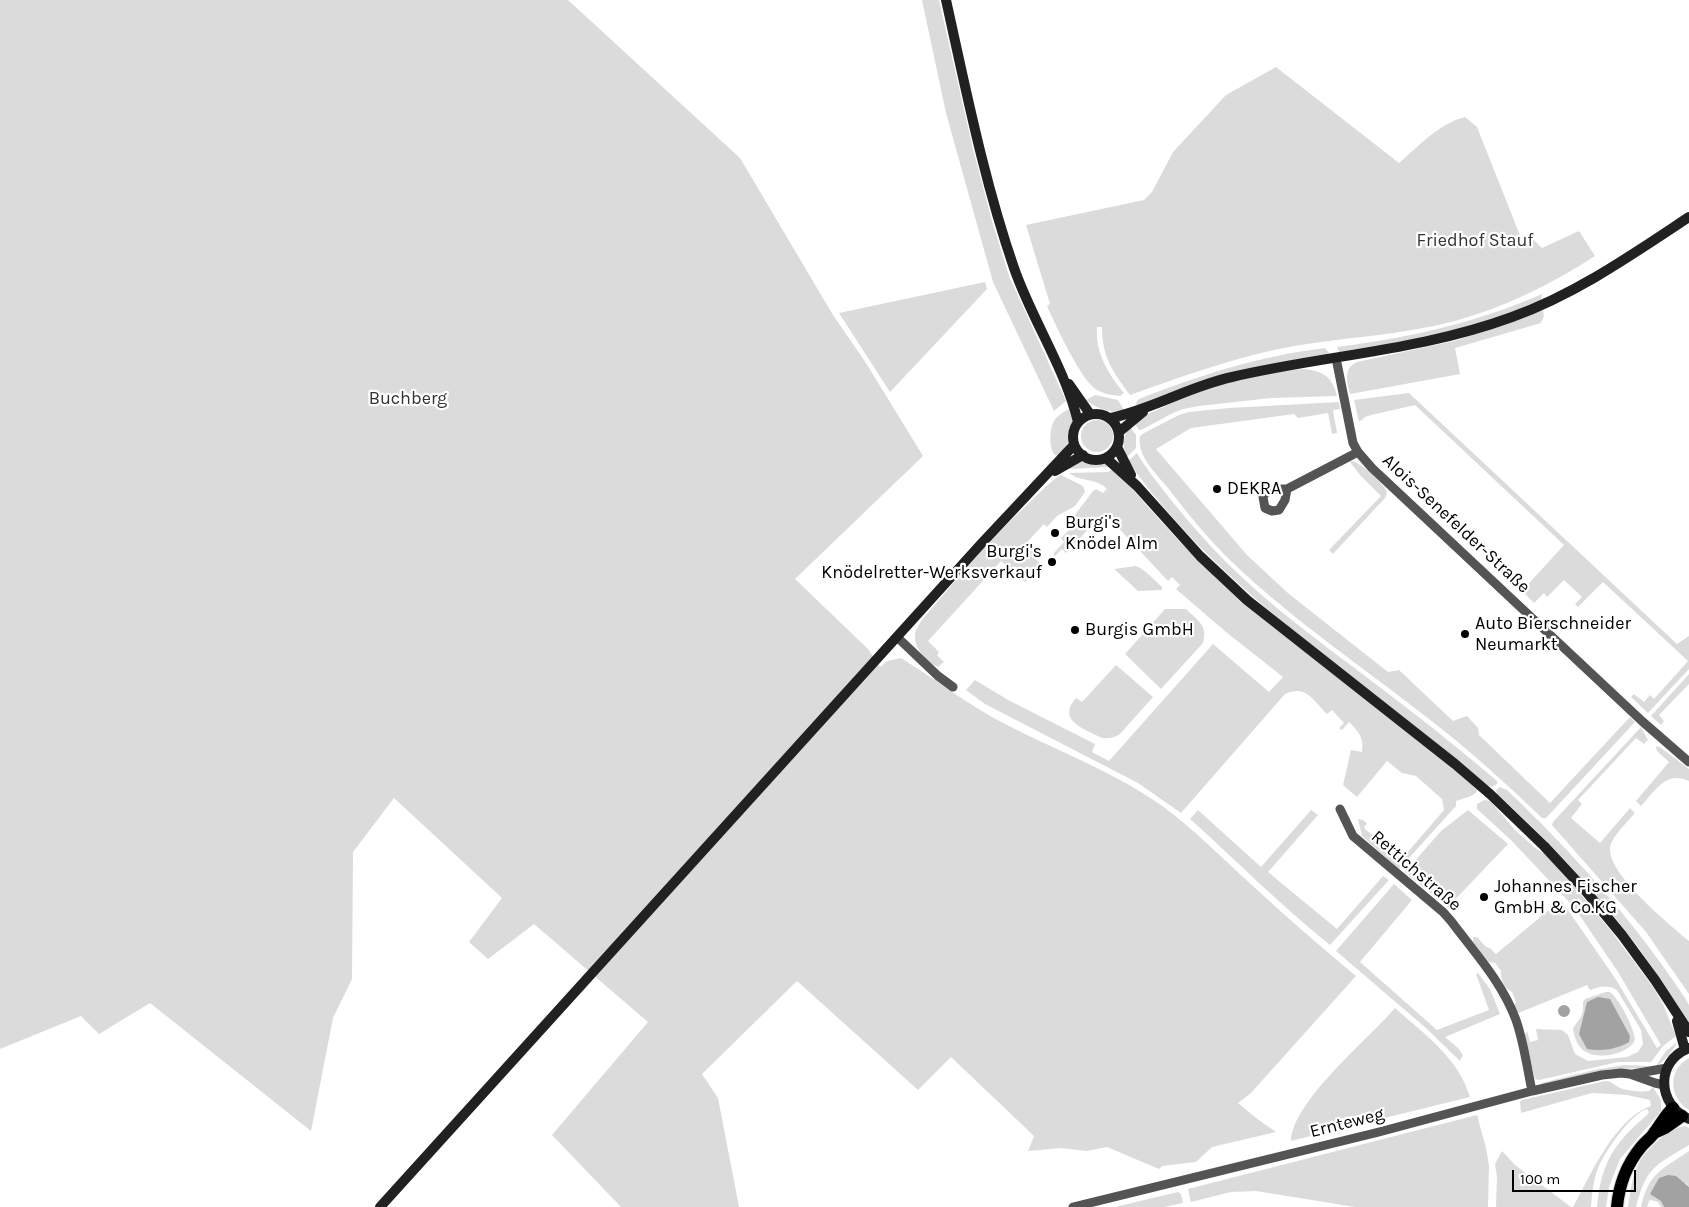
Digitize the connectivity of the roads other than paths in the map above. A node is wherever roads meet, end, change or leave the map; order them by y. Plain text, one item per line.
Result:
1 (946, 0) edge
2 (1689, 217) edge
3 (1336, 358) junction
4 (1059, 371) junction
5 (1147, 409) junction
6 (1090, 414) junction
7 (1111, 418) junction
8 (1078, 422) junction
9 (1119, 432) junction
10 (1074, 444) junction
11 (1117, 447) junction
12 (1358, 452) junction
13 (1082, 455) junction
14 (1106, 458) junction
15 (1042, 480) junction
16 (1137, 486) junction
17 (1287, 489) dead end
18 (897, 637) junction
19 (953, 687) dead end
20 (1689, 762) edge
21 (1340, 809) dead end
22 (1673, 1010) junction
23 (1689, 1032) edge
24 (1687, 1049) edge
25 (1668, 1068) junction
26 (1630, 1074) junction
27 (1664, 1085) junction
28 (1532, 1091) junction
29 (1681, 1114) edge
30 (380, 1207) edge
31 (1073, 1207) edge
32 (1617, 1207) edge

1 - 4 street
2 - 3 street
3 - 5 street
3 - 12 street, Alois-Senefelder-Straße
4 - 6 street
4 - 8 street
5 - 7 street
5 - 9 street
6 - 7 street
6 - 8 street
7 - 9 street
8 - 10 street
9 - 11 street
10 - 13 street
10 - 15 street
11 - 14 street
11 - 16 street
12 - 17 street, Alois-Senefelder-Straße
12 - 20 street, Alois-Senefelder-Straße
13 - 14 street
13 - 15 street
14 - 16 street
15 - 18 street
16 - 22 street
18 - 19 street
18 - 30 street
21 - 28 street, Rettichstraße
22 - 23 street
22 - 24 street
24 - 25 street
25 - 26 street, Ernteweg
25 - 27 street
26 - 27 street, Ernteweg
26 - 28 street, Ernteweg
27 - 29 street
28 - 31 street, Ernteweg
29 - 32 main road

